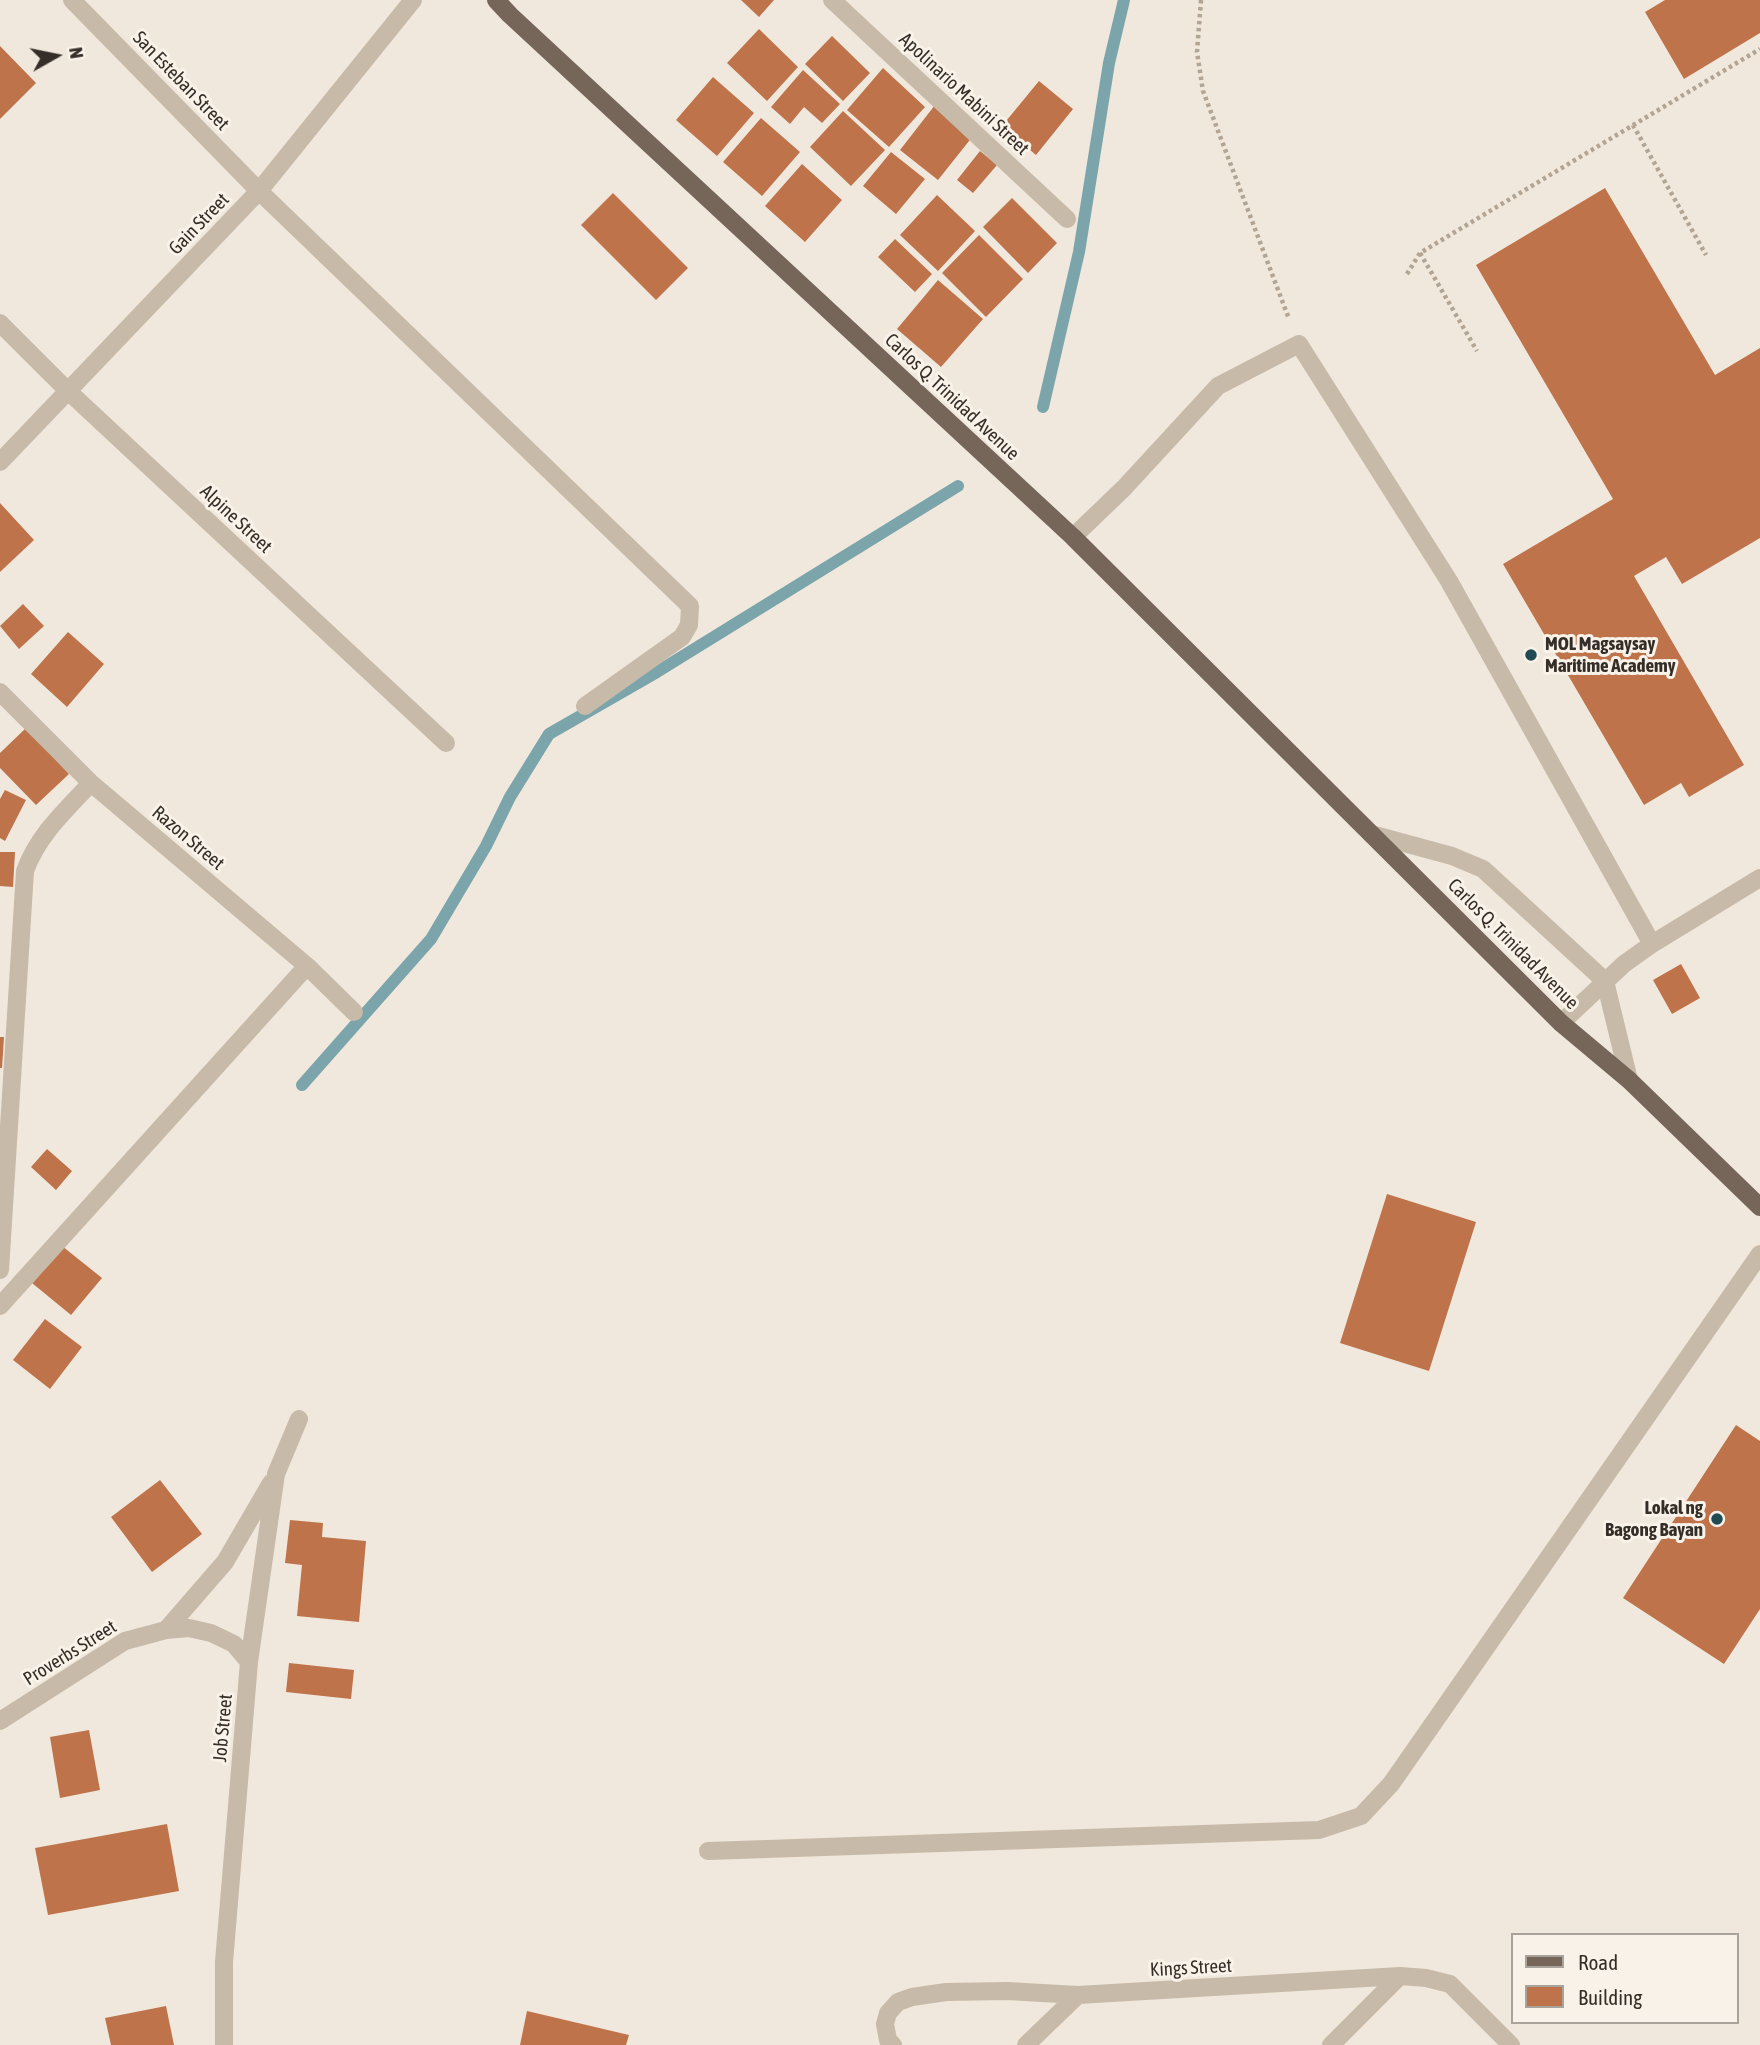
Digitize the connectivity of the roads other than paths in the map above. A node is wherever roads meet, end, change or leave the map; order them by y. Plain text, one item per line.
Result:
1 (72, 0) edge
2 (413, 0) edge
3 (496, 0) edge
4 (832, 0) edge
5 (259, 191) junction
6 (1067, 219) dead end
7 (0, 323) edge
8 (68, 391) junction
9 (0, 462) edge
10 (1073, 537) junction
11 (0, 692) edge
12 (585, 706) dead end
13 (446, 743) dead end
14 (90, 783) junction
15 (1371, 834) junction
16 (1760, 878) edge
17 (1652, 944) junction
18 (307, 966) junction
19 (1605, 981) junction
20 (354, 1012) dead end
21 (1561, 1023) junction
22 (1629, 1080) junction
23 (1760, 1207) edge
24 (1760, 1254) edge
25 (0, 1270) edge
26 (0, 1306) edge
27 (299, 1419) dead end
28 (276, 1474) junction
29 (166, 1630) junction
30 (249, 1662) junction
31 (0, 1721) edge
32 (708, 1851) dead end
33 (1400, 1976) junction
34 (1078, 1995) junction
35 (224, 2045) edge
36 (893, 2045) edge
37 (1026, 2045) edge
38 (1331, 2045) edge
39 (1511, 2045) edge

1 - 5 street, San Esteban Street
2 - 5 street, Gain Street
3 - 10 main road, Carlos Q. Trinidad Avenue
4 - 6 street, Apolinario Mabini Street
5 - 8 street, Gain Street
5 - 12 street, San Esteban Street
7 - 8 street, Alpine Street
8 - 9 street, Gain Street
8 - 13 street, Alpine Street
10 - 15 main road, Carlos Q. Trinidad Avenue
10 - 17 street
11 - 14 street, Razon Street
14 - 18 street, Razon Street
14 - 25 street
15 - 19 street, Carlos Q. Trinidad Avenue
15 - 21 main road, Carlos Q. Trinidad Avenue
16 - 17 street
17 - 19 street
18 - 20 street, Razon Street
18 - 26 street
19 - 21 street
19 - 22 street, Carlos Q. Trinidad Avenue
21 - 22 main road, Carlos Q. Trinidad Avenue
22 - 23 main road, Carlos Q. Trinidad Avenue
24 - 32 street
27 - 28 street, Job Street
28 - 29 street
28 - 30 street, Job Street
29 - 30 street, Proverbs Street
29 - 31 street, Proverbs Street
30 - 35 street, Job Street
33 - 34 street, Kings Street
33 - 38 street
33 - 39 street, Kings Street
34 - 36 street, Kings Street
34 - 37 street

